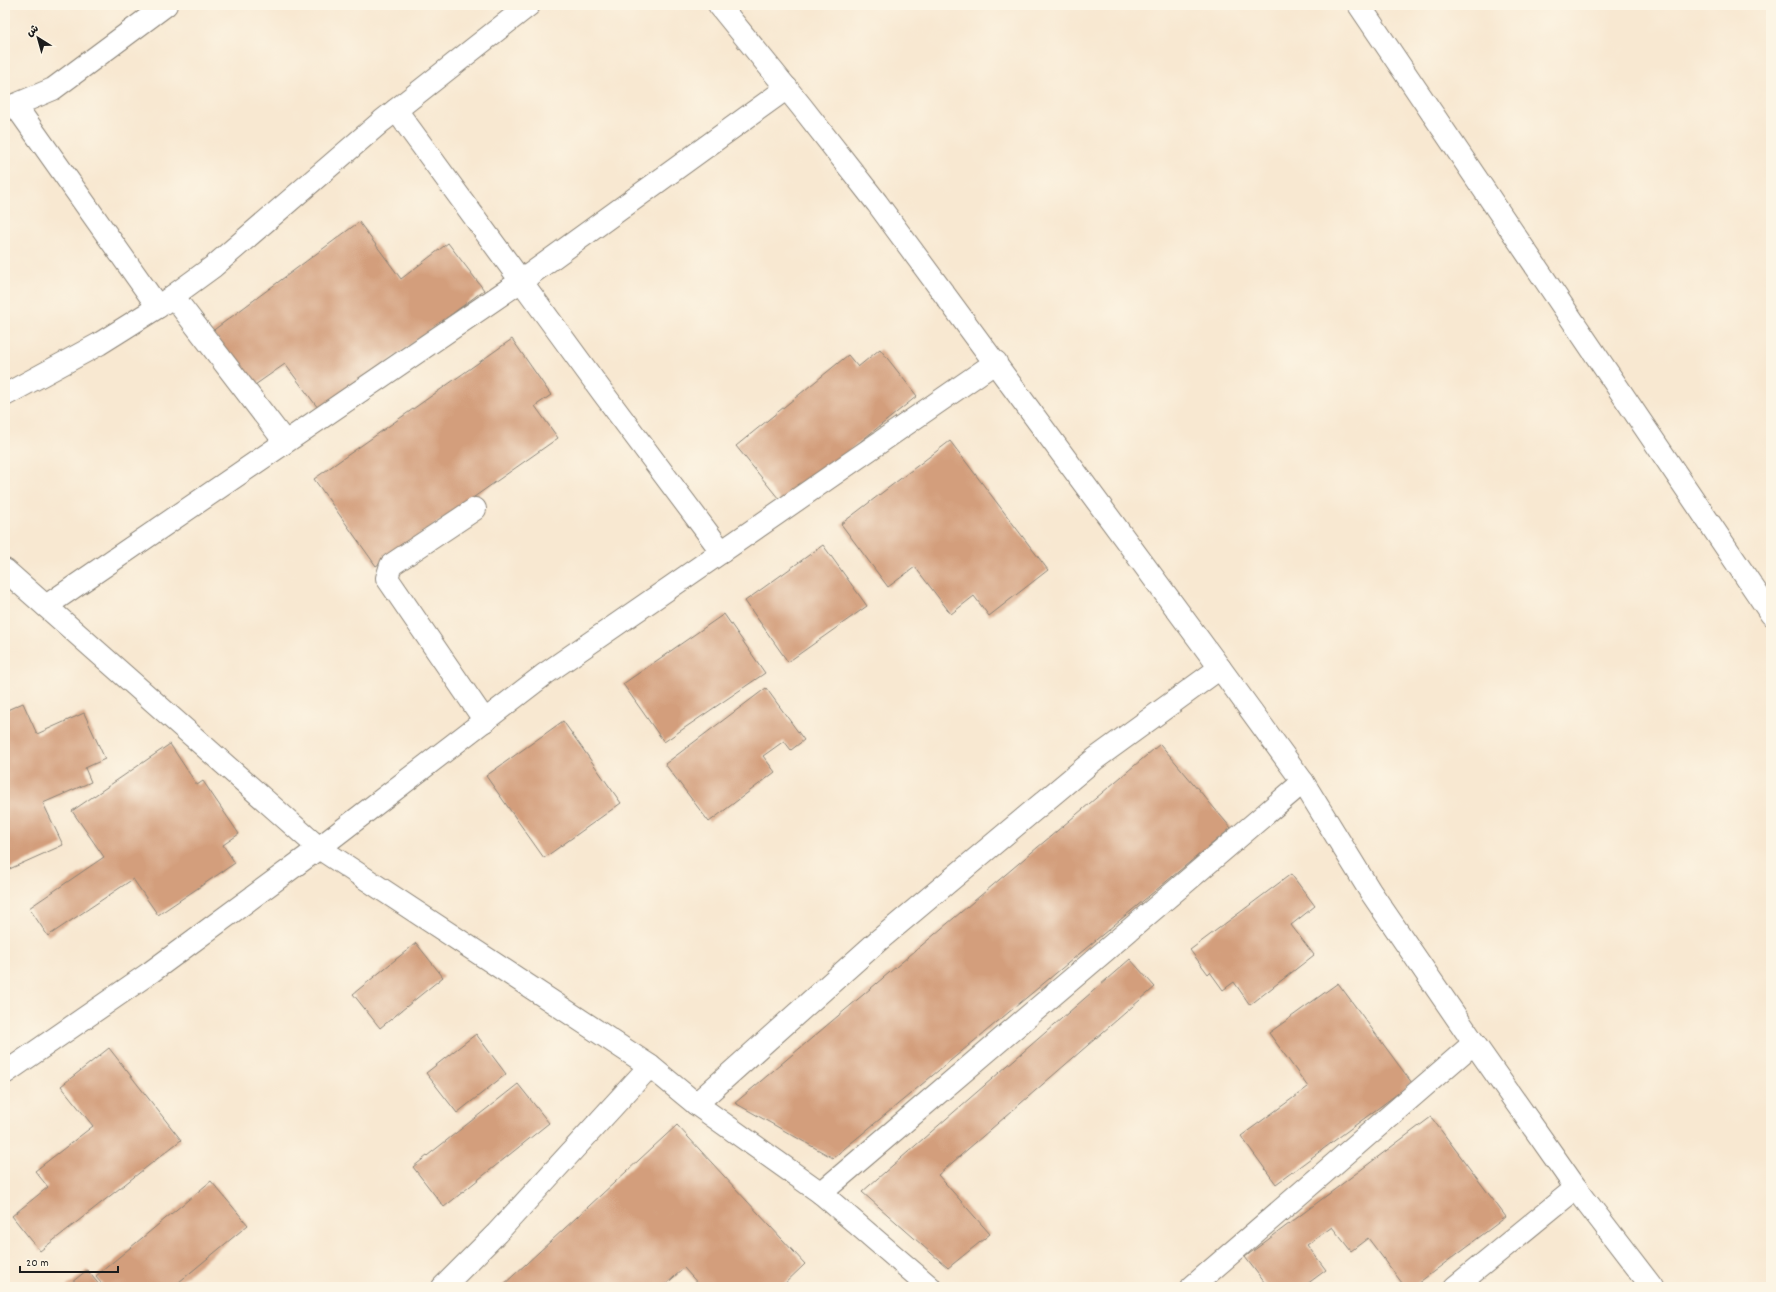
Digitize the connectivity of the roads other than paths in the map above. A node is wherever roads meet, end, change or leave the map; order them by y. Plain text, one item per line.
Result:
1 (166, 5) edge
2 (528, 5) edge
3 (1359, 5) edge
4 (721, 6) edge
5 (786, 88) junction
6 (10, 107) edge
7 (396, 110) junction
8 (521, 281) junction
9 (166, 301) junction
10 (996, 362) junction
11 (5, 395) edge
12 (285, 442) junction
13 (475, 509) dead end
14 (722, 552) junction
15 (5, 570) edge
16 (46, 606) junction
17 (1771, 614) edge
18 (1220, 668) junction
19 (485, 721) junction
20 (1303, 782) junction
21 (319, 848) junction
22 (1474, 1043) junction
23 (650, 1066) junction
24 (5, 1073) edge
25 (696, 1104) junction
26 (1576, 1188) junction
27 (821, 1193) junction
28 (443, 1287) edge
29 (930, 1287) edge
30 (1192, 1287) edge
31 (1455, 1287) edge
32 (1652, 1287) edge

1 - 6 street
2 - 7 street
3 - 17 street
4 - 5 street
5 - 8 street
5 - 10 street
6 - 9 street
7 - 8 street
7 - 9 street
8 - 12 street
8 - 14 street
9 - 11 street
9 - 12 street
10 - 14 street
10 - 18 street
12 - 16 street
13 - 19 street
14 - 19 street
15 - 16 street
16 - 21 street
18 - 20 street
18 - 25 street
19 - 21 street
20 - 22 street
20 - 27 street
21 - 23 street
21 - 24 street
22 - 26 street
22 - 30 street
23 - 25 street
23 - 28 street
25 - 27 street
26 - 31 street
26 - 32 street
27 - 29 street

